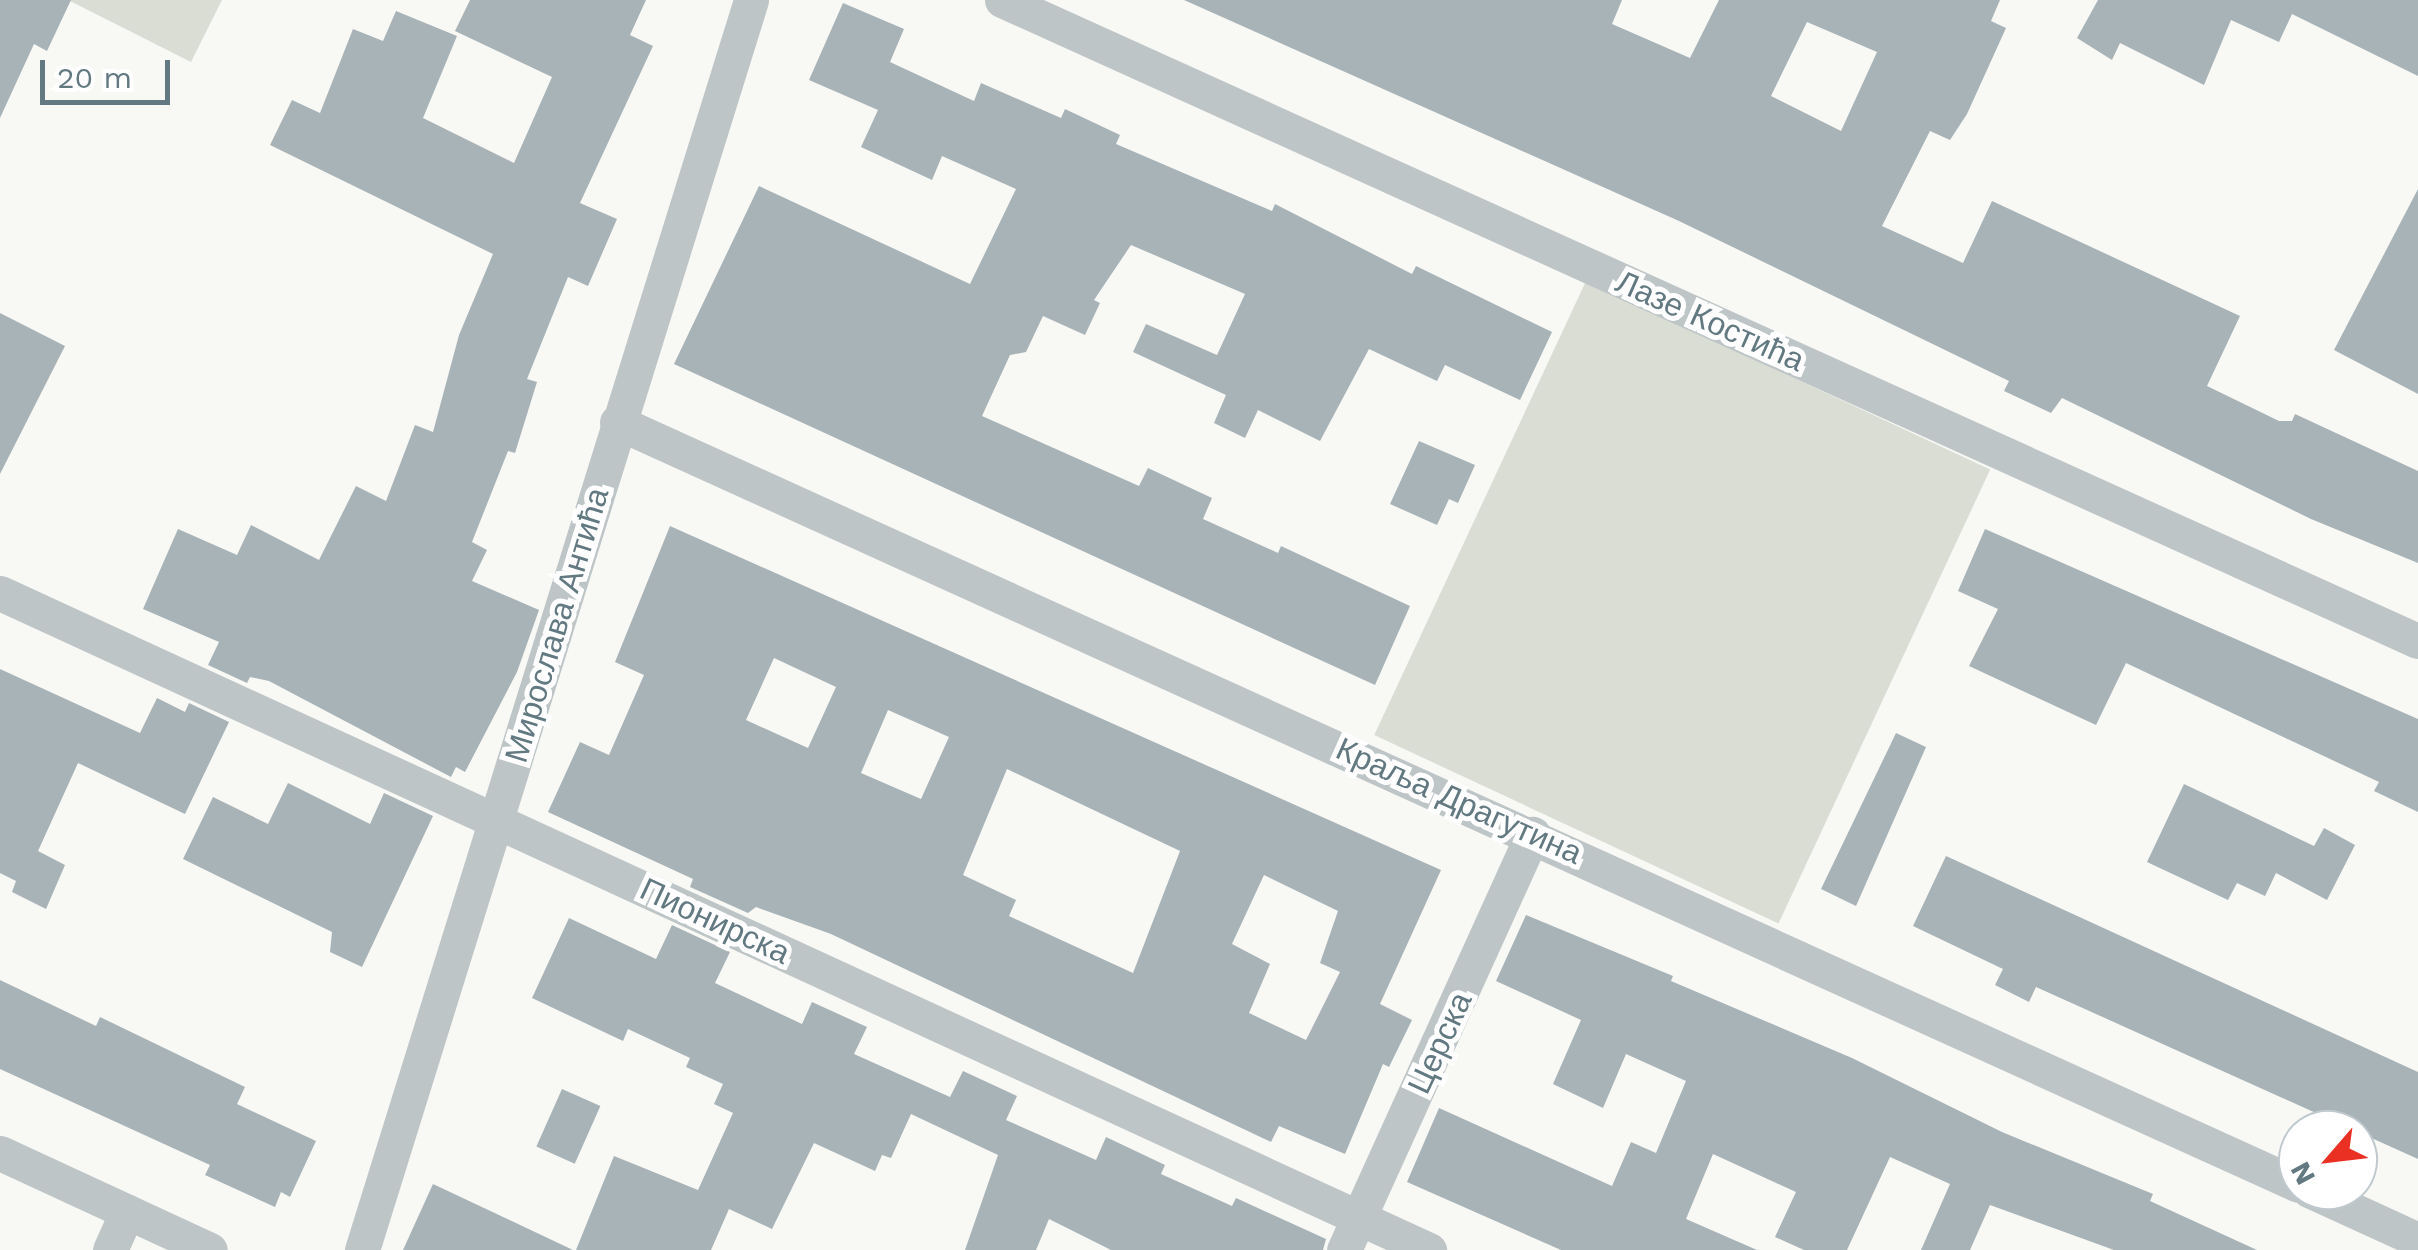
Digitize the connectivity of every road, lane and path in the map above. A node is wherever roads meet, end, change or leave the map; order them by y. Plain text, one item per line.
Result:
1 (751, 0) edge
2 (1002, 0) edge
3 (617, 422) junction
4 (0, 593) edge
5 (2418, 641) edge
6 (498, 822) junction
7 (1533, 834) junction
8 (0, 1153) edge
9 (2278, 1176) edge
10 (2353, 1210) edge
11 (127, 1212) junction
12 (1358, 1217) junction
13 (2418, 1240) edge
14 (110, 1250) edge
15 (210, 1250) edge
16 (362, 1250) edge
17 (1344, 1250) edge
18 (1429, 1250) edge

1 - 3 street, Мирослава Антића
2 - 5 street, Лазе Костића
3 - 6 street, Мирослава Антића
3 - 7 street, Краља Драгутина
4 - 6 street, Пионирска
6 - 12 street, Пионирска
6 - 16 street, Мирослава Антића
7 - 9 street, Краља Драгутина
7 - 12 street, Церска
8 - 11 street
10 - 13 street
11 - 14 street
11 - 15 street
12 - 17 street, Церска
12 - 18 street, Пионирска

